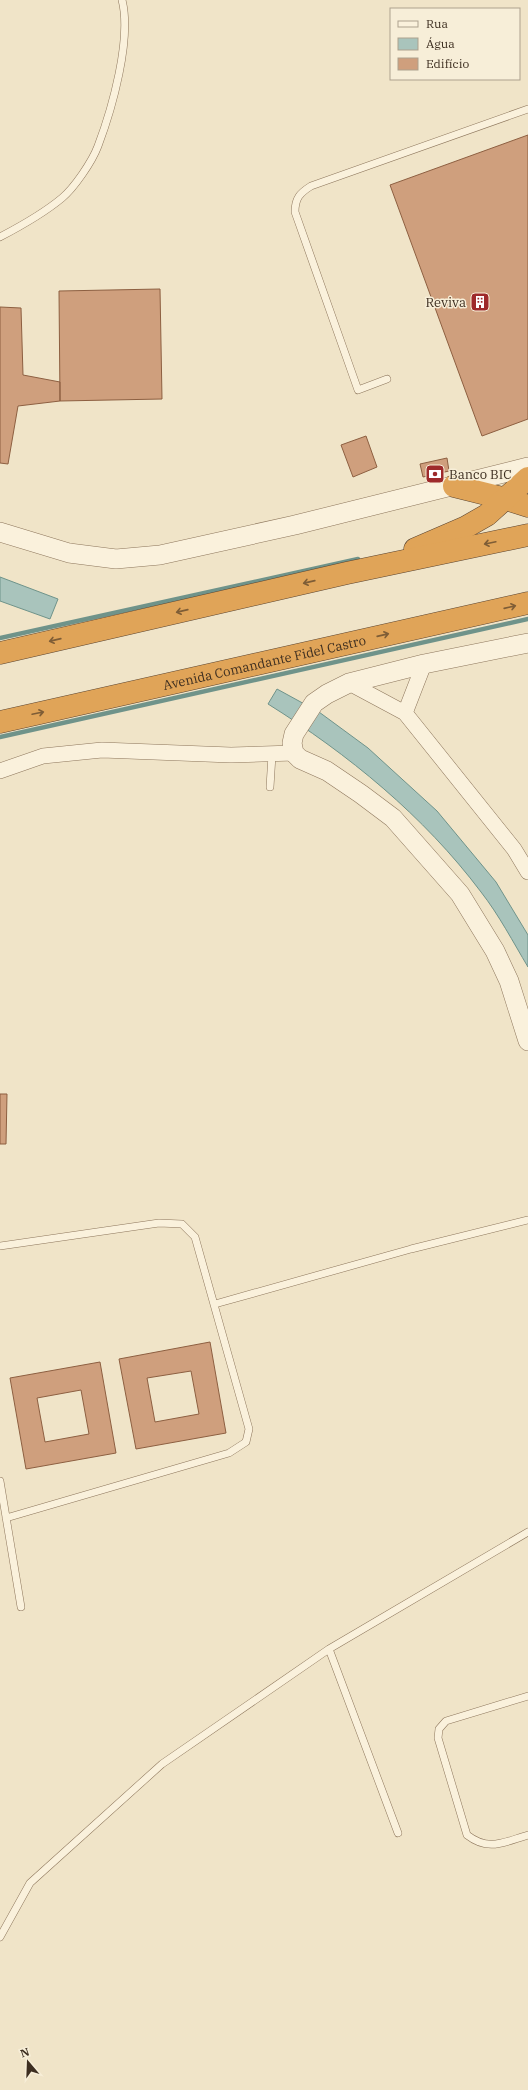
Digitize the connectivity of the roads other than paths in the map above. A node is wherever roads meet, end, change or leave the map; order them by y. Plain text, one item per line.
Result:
1 (122, 0) edge
2 (528, 109) edge
3 (0, 237) edge
4 (387, 379) dead end
5 (528, 467) edge
6 (528, 478) edge
7 (454, 486) junction
8 (506, 499) junction
9 (528, 506) edge
10 (0, 532) edge
11 (528, 535) edge
12 (347, 573) junction
13 (528, 603) edge
14 (528, 643) edge
15 (0, 653) edge
16 (424, 664) junction
17 (349, 684) junction
18 (405, 713) junction
19 (0, 722) edge
20 (294, 753) junction
21 (272, 755) junction
22 (0, 771) edge
23 (270, 788) dead end
24 (528, 872) edge
25 (528, 1042) edge
26 (528, 1220) edge
27 (0, 1246) edge
28 (215, 1304) junction
29 (0, 1481) edge
30 (6, 1518) junction
31 (528, 1532) edge
32 (21, 1606) dead end
33 (329, 1649) junction
34 (528, 1696) edge
35 (398, 1833) dead end
36 (528, 1835) edge
37 (0, 1937) edge

1 - 3 lane
2 - 4 lane
5 - 7 street
6 - 8 highway
7 - 8 highway
7 - 10 street
8 - 9 highway
8 - 12 highway
11 -> 12 highway
12 -> 15 highway
19 -> 13 highway, Avenida Comandante Fidel Castro
14 - 16 street
16 - 17 street
16 - 18 street
17 - 18 street
17 - 20 street
18 - 24 street
20 - 21 street
20 - 25 street
21 - 22 street
21 - 23 lane
26 - 28 lane
27 - 28 lane
28 - 30 lane
29 - 30 lane
30 - 32 lane
31 - 33 lane
33 - 35 lane
33 - 37 lane
34 - 36 lane

